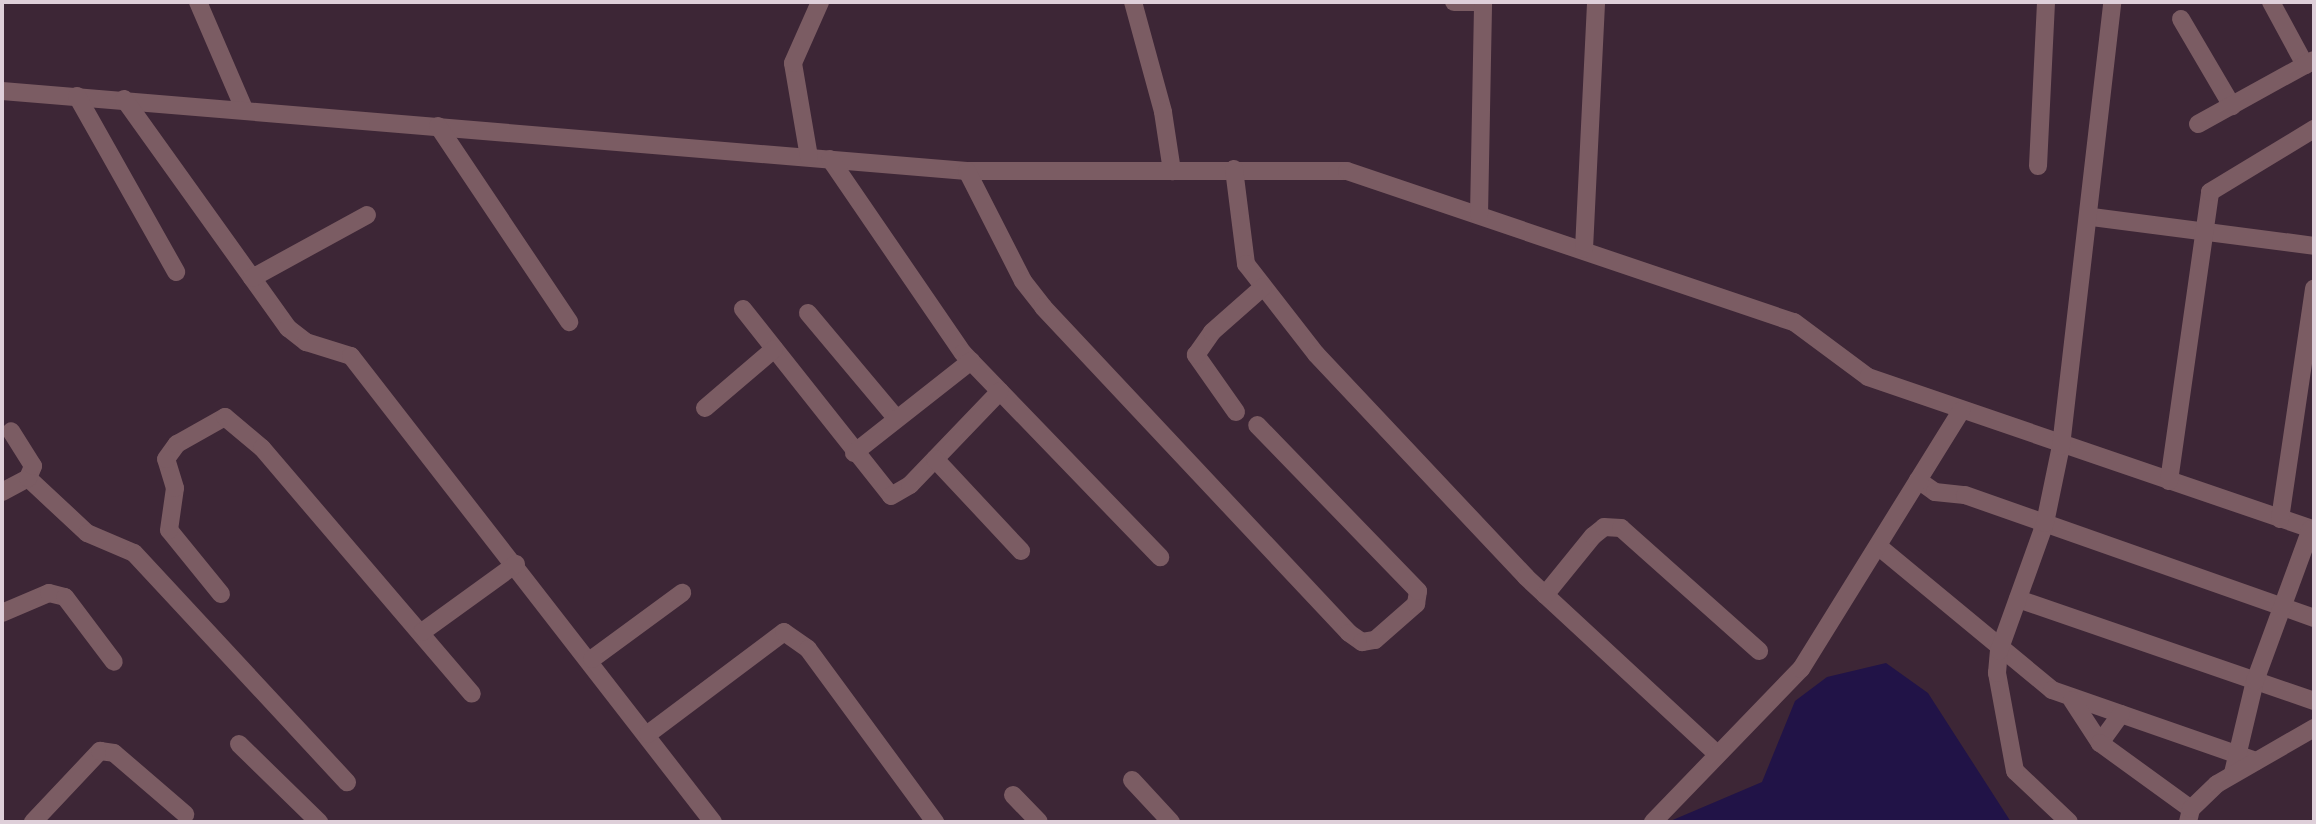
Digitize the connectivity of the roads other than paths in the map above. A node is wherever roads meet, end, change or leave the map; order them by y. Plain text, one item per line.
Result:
1 (198, 2) edge
2 (820, 2) edge
3 (1133, 2) edge
4 (1454, 2) edge
5 (1483, 2) edge
6 (1596, 2) edge
7 (2046, 2) edge
8 (2112, 2) edge
9 (2271, 2) edge
10 (2181, 19) dead end
11 (2310, 63) edge
12 (2, 91) edge
13 (77, 96) junction
14 (124, 99) junction
15 (2232, 106) junction
16 (244, 109) junction
17 (2198, 124) dead end
18 (438, 125) junction
19 (2314, 129) edge
20 (809, 157) junction
21 (830, 159) junction
22 (2038, 166) dead end
23 (1234, 169) junction
24 (967, 171) junction
25 (1172, 171) junction
26 (367, 215) dead end
27 (1479, 215) junction
28 (2092, 217) junction
29 (2204, 231) junction
30 (2314, 246) edge
31 (1584, 249) junction
32 (176, 272) dead end
33 (252, 278) junction
34 (1263, 287) junction
35 (2314, 288) edge
36 (743, 309) dead end
37 (2312, 311) edge
38 (808, 313) dead end
39 (569, 323) dead end
40 (774, 349) junction
41 (971, 361) junction
42 (2309, 370) edge
43 (1000, 391) junction
44 (705, 408) dead end
45 (1961, 411) junction
46 (1236, 412) dead end
47 (897, 419) junction
48 (2296, 422) junction
49 (1257, 425) dead end
50 (2314, 428) edge
51 (11, 431) dead end
52 (2061, 446) junction
53 (854, 453) junction
54 (935, 459) junction
55 (28, 478) junction
56 (1918, 480) junction
57 (2169, 481) junction
58 (2, 492) edge
59 (2280, 519) junction
60 (2045, 523) junction
61 (2312, 529) edge
62 (1878, 546) junction
63 (1021, 551) dead end
64 (1160, 557) dead end
65 (516, 564) junction
66 (682, 593) dead end
67 (221, 594) dead end
68 (1545, 595) junction
69 (2018, 599) junction
70 (2282, 607) junction
71 (2, 613) edge
72 (2314, 618) edge
73 (422, 632) junction
74 (1759, 651) dead end
75 (1999, 651) junction
76 (592, 659) junction
77 (114, 662) dead end
78 (2255, 681) junction
79 (472, 694) dead end
80 (2072, 700) junction
81 (2314, 702) edge
82 (2122, 713) junction
83 (2314, 727) edge
84 (648, 734) junction
85 (2100, 743) junction
86 (239, 744) dead end
87 (1715, 752) junction
88 (2247, 758) junction
89 (1132, 780) dead end
90 (347, 782) dead end
91 (1013, 795) dead end
92 (185, 814) dead end
93 (2190, 816) edge
94 (33, 822) edge
95 (319, 822) edge
96 (713, 822) edge
97 (935, 822) edge
98 (1038, 822) edge
99 (1171, 822) edge
100 (1653, 822) edge
101 (2069, 822) edge

1 - 16 street
2 - 20 street
3 - 25 street
4 - 5 street
5 - 27 street
6 - 31 street
7 - 22 street
8 - 28 street
9 - 11 street
10 - 15 street
11 - 15 street
12 - 13 street
13 - 14 street
13 - 32 street
14 - 16 street
14 - 33 street
15 - 17 street
16 - 18 street
18 - 20 street
18 - 39 street
19 - 29 street
20 - 21 street
21 - 24 street
21 - 41 street
23 - 25 street
23 - 27 street
23 - 34 street
24 - 25 street
24 - 49 street
26 - 33 street
27 - 31 street
28 - 29 street
28 - 52 street
29 - 30 street
29 - 57 street
31 - 45 street
33 - 65 street
34 - 46 street
34 - 68 street
35 - 37 street
36 - 40 street
37 - 42 street
38 - 47 street
40 - 44 street
40 - 53 street
41 - 43 street
41 - 47 street
42 - 48 street
43 - 54 street
43 - 64 street
45 - 52 street
45 - 56 street
47 - 53 street
48 - 50 street
48 - 59 street
51 - 55 street
52 - 57 street
52 - 60 street
53 - 54 street
54 - 63 street
55 - 58 street
55 - 90 street
56 - 60 street
56 - 62 street
57 - 59 street
59 - 61 street
60 - 69 street
60 - 70 street
61 - 70 street
62 - 75 street
62 - 87 street
65 - 73 street
65 - 76 street
66 - 76 street
67 - 73 street
68 - 74 street
68 - 87 street
69 - 75 street
69 - 78 street
70 - 72 street
70 - 78 street
71 - 77 street
73 - 79 street
75 - 80 street
75 - 101 street
76 - 84 street
78 - 81 street
78 - 88 street
80 - 82 street
80 - 85 street
82 - 85 street
82 - 88 street
83 - 88 street
84 - 96 street
84 - 97 street
85 - 93 street
86 - 95 street
87 - 100 street
88 - 93 street
89 - 99 street
91 - 98 street
92 - 94 street

